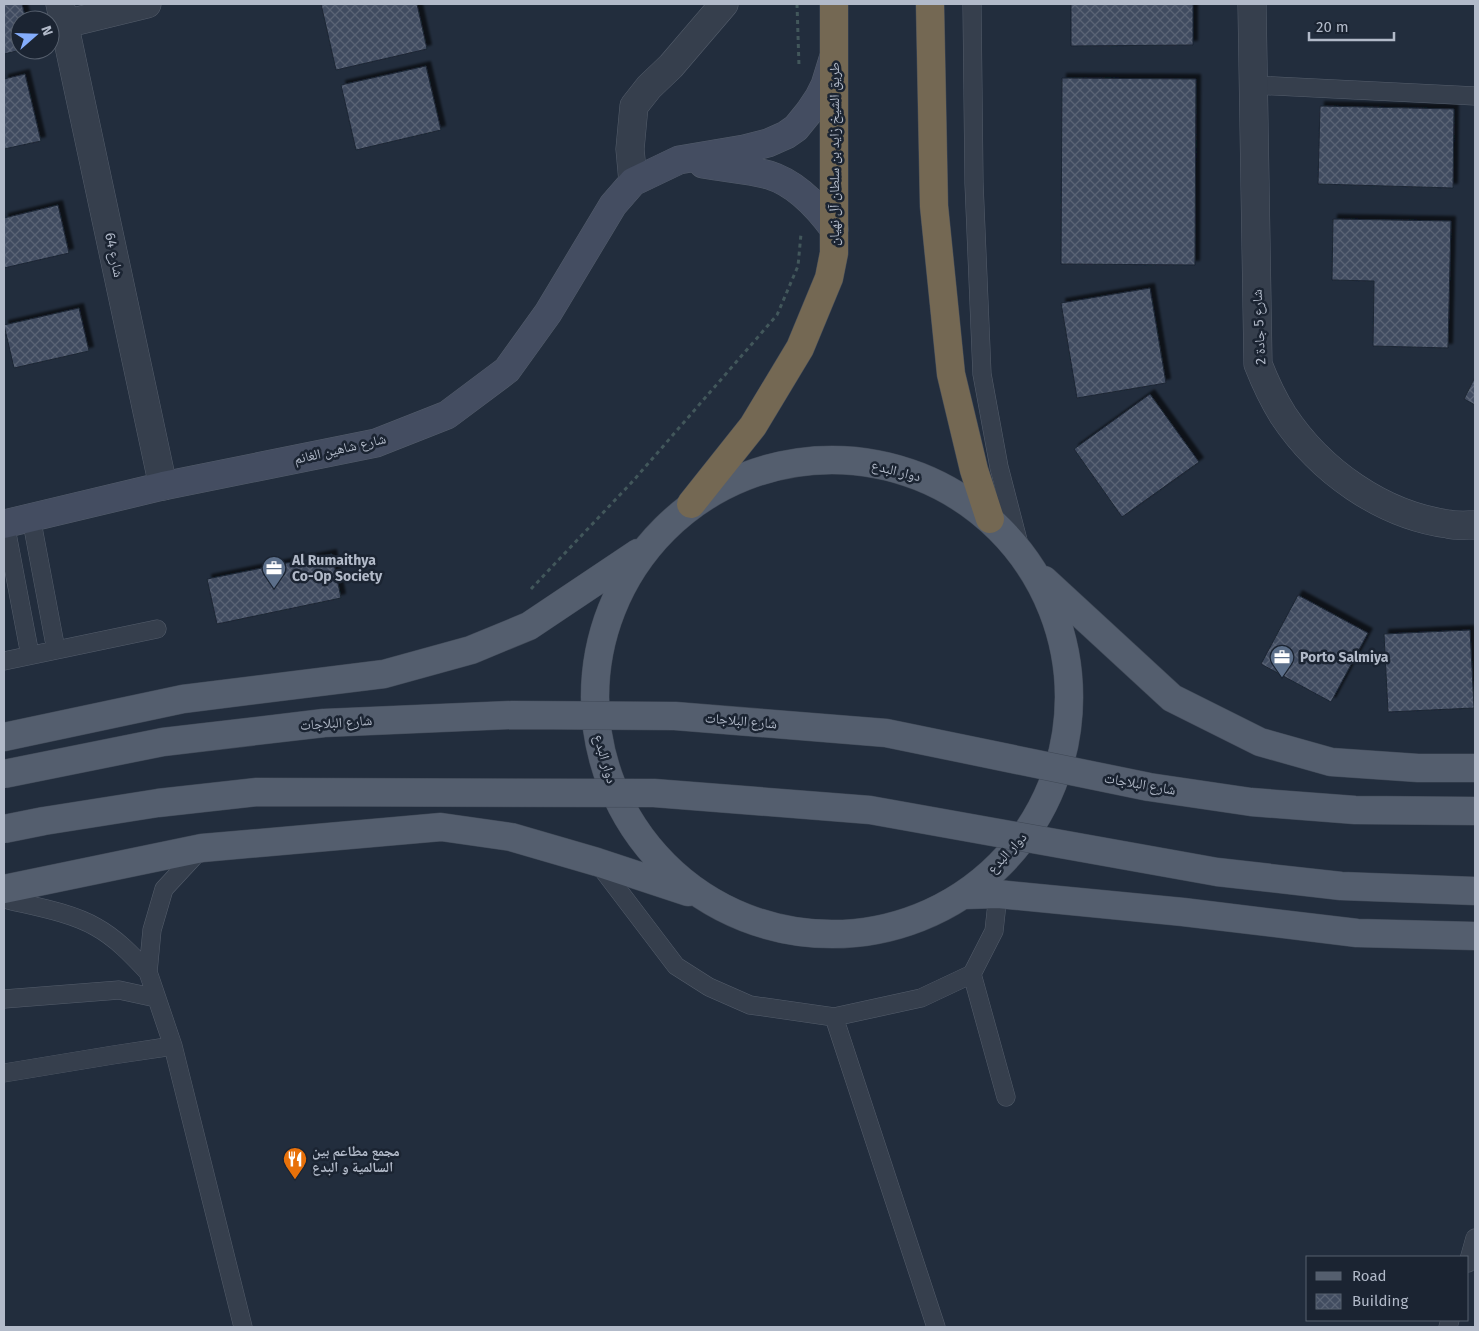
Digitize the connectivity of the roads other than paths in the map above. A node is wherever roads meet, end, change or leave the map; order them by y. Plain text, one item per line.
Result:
1 (147, 4) edge
2 (724, 4) edge
3 (834, 4) edge
4 (930, 4) edge
5 (972, 4) edge
6 (1252, 4) edge
7 (63, 14) edge
8 (834, 59) junction
9 (1254, 85) junction
10 (1475, 96) edge
11 (679, 160) junction
12 (633, 182) junction
13 (834, 229) junction
14 (163, 486) junction
15 (691, 504) junction
16 (31, 517) junction
17 (990, 519) junction
18 (4, 524) edge
19 (1475, 525) edge
20 (644, 550) junction
21 (1027, 561) junction
22 (157, 629) dead end
23 (56, 650) junction
24 (30, 655) junction
25 (4, 661) edge
26 (4, 737) edge
27 (1475, 768) edge
28 (4, 774) edge
29 (1475, 811) edge
30 (4, 830) edge
31 (202, 848) junction
32 (597, 862) junction
33 (4, 889) edge
34 (1475, 891) edge
35 (998, 894) junction
36 (696, 895) junction
37 (965, 895) junction
38 (4, 899) edge
39 (1358, 933) junction
40 (1475, 936) edge
41 (1475, 949) edge
42 (148, 972) junction
43 (972, 974) junction
44 (156, 998) junction
45 (4, 999) edge
46 (834, 1017) junction
47 (173, 1046) junction
48 (4, 1074) edge
49 (1006, 1097) dead end
50 (1475, 1238) edge
51 (1469, 1259) edge
52 (242, 1327) edge
53 (936, 1327) edge

1 - 7 street, شارع 64
2 - 12 street
3 - 8 highway, طريق الشيخ زايد بن سلطان آل نهيان
4 - 17 highway
5 - 21 lane
6 - 9 street, شارع 5 جادة 2
7 - 14 street, شارع 64
8 - 11 street, شارع شاهين الغانم
8 - 13 highway, طريق الشيخ زايد بن سلطان آل نهيان
9 - 10 lane
9 - 19 street, شارع 5 جادة 2
11 - 12 street, شارع شاهين الغانم
11 - 13 street
12 - 14 street, شارع شاهين الغانم
13 - 15 highway, طريق الشيخ زايد بن سلطان آل نهيان
14 - 16 street, شارع شاهين الغانم
15 - 17 main road, دوار البدع
15 - 20 main road, دوار البدع
16 - 18 street, شارع شاهين الغانم
16 - 23 lane
17 - 21 main road, دوار البدع
18 - 24 lane
20 - 26 main road
20 - 36 main road, دوار البدع
21 - 27 main road
21 - 37 main road, دوار البدع
22 - 23 lane
23 - 24 lane
24 - 25 lane
28 - 29 main road, شارع البلاجات, bridge
30 - 34 main road, bridge
31 - 32 main road
31 - 33 main road
31 - 42 lane
32 - 36 main road
32 - 46 lane
35 - 37 main road
35 - 39 main road
35 - 43 lane
36 - 37 main road, دوار البدع
38 - 42 lane
39 - 40 main road
39 - 41 lane
42 - 44 lane
43 - 46 lane
43 - 49 lane
44 - 45 lane
44 - 47 lane
46 - 53 lane
47 - 48 lane
47 - 52 lane
50 - 51 lane

